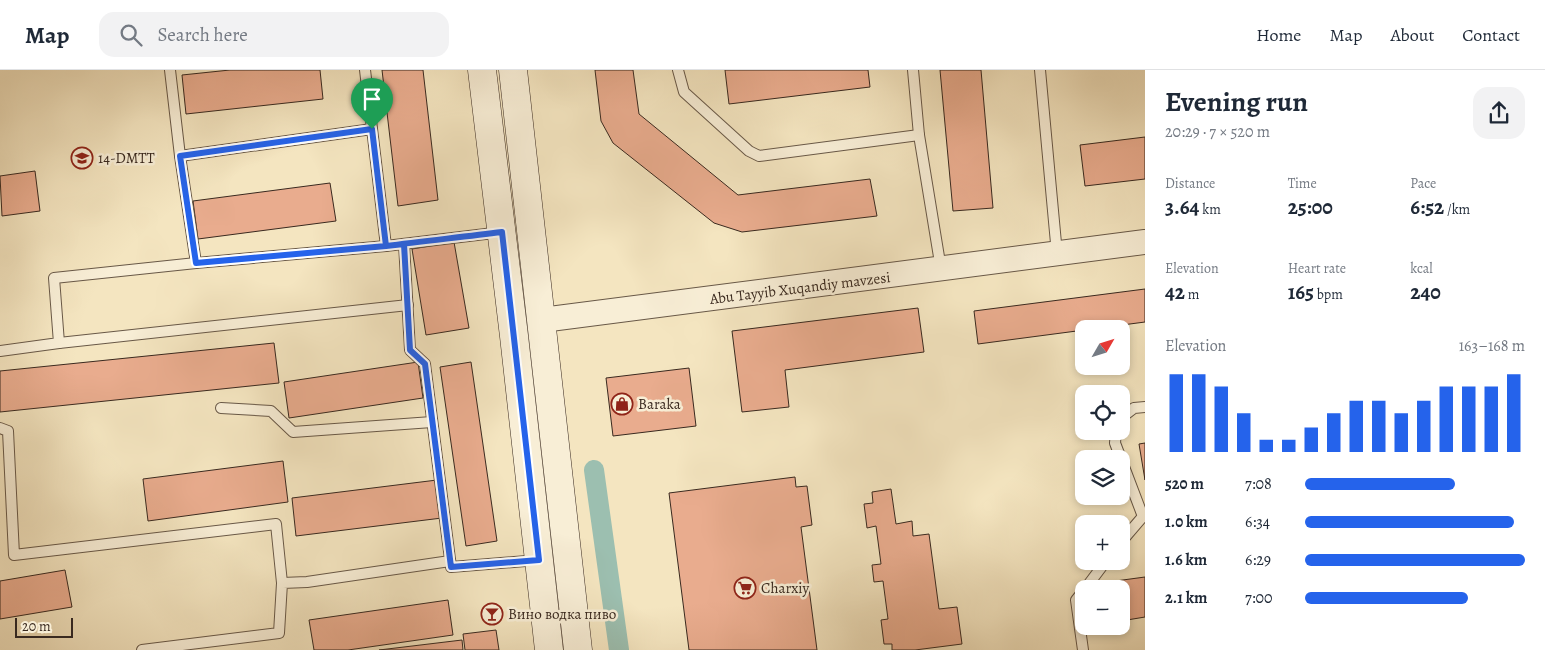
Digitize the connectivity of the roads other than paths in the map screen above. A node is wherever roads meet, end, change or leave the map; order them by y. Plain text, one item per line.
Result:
1 (170, 70) edge
2 (365, 70) edge
3 (482, 70) edge
4 (513, 70) edge
5 (678, 70) edge
6 (913, 70) edge
7 (1040, 70) edge
8 (372, 129) junction
9 (919, 135) junction
10 (180, 156) junction
11 (502, 232) junction
12 (1145, 242) edge
13 (404, 244) junction
14 (386, 246) junction
15 (1057, 254) junction
16 (196, 263) junction
17 (941, 270) junction
18 (408, 305) junction
19 (542, 320) junction
20 (58, 343) junction
21 (0, 351) edge
22 (1145, 407) edge
23 (222, 408) dead end
24 (1130, 411) edge
25 (432, 422) junction
26 (0, 428) edge
27 (1115, 440) edge
28 (1144, 514) edge
29 (1130, 531) edge
30 (539, 560) junction
31 (450, 561) junction
32 (1099, 570) edge
33 (1091, 580) edge
34 (282, 583) junction
35 (1081, 635) edge
36 (142, 650) edge
37 (549, 650) edge
38 (578, 650) edge
39 (1083, 650) edge

1 - 10 lane
2 - 8 lane
3 - 11 main road
4 - 19 main road
5 - 9 lane
6 - 9 lane
7 - 15 lane
8 - 10 lane
8 - 14 lane
9 - 17 lane
10 - 16 lane
11 - 13 lane
11 - 30 main road
12 - 15 street, Abu Tayyib Xuqandiy mavzesi
13 - 14 lane
13 - 18 lane
14 - 16 lane
15 - 17 street, Abu Tayyib Xuqandiy mavzesi
16 - 20 lane
17 - 19 street, Abu Tayyib Xuqandiy mavzesi
18 - 20 lane
18 - 25 lane
19 - 38 main road
20 - 21 lane
22 - 24 lane
23 - 25 lane
25 - 31 lane
26 - 34 lane
27 - 28 lane
28 - 29 lane
30 - 31 lane
30 - 37 main road
31 - 34 lane
32 - 33 lane
34 - 36 lane
35 - 39 lane

